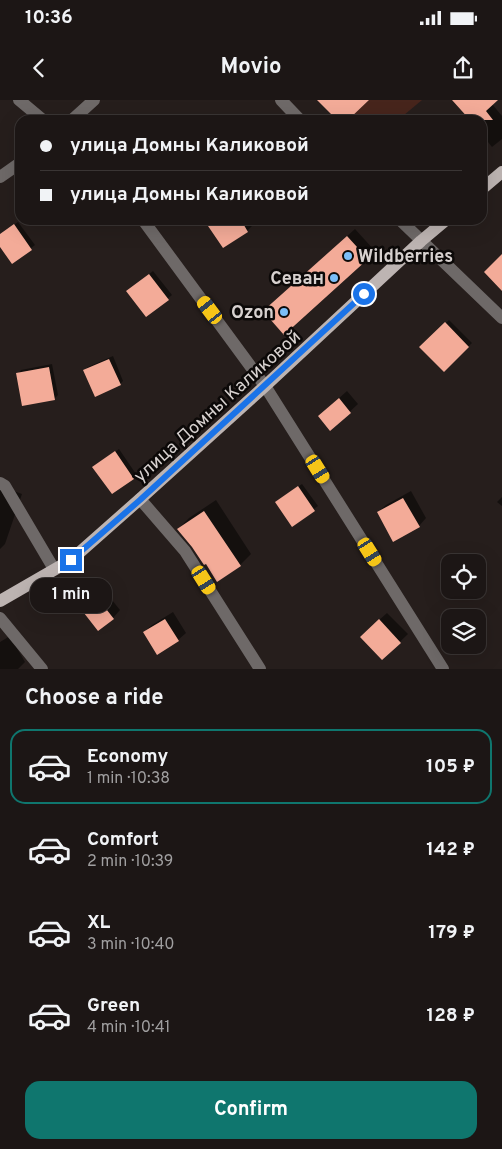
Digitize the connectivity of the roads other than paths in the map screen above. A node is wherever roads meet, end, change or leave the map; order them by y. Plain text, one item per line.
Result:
1 (19, 100) edge
2 (94, 100) edge
3 (280, 100) edge
4 (37, 115) edge
5 (78, 115) edge
6 (295, 115) edge
7 (15, 166) edge
8 (502, 172) edge
9 (0, 177) edge
10 (487, 185) edge
11 (147, 225) edge
12 (405, 225) edge
13 (440, 225) edge
14 (421, 242) junction
15 (502, 318) edge
16 (265, 386) junction
17 (0, 483) edge
18 (140, 500) junction
19 (54, 569) junction
20 (0, 601) edge
21 (0, 618) edge
22 (42, 669) edge
23 (260, 669) edge
24 (443, 669) edge

1 - 4 street
2 - 5 street
3 - 6 street
7 - 9 street
8 - 10 main road
11 - 16 street
12 - 14 street
13 - 14 main road, улица Домны Каликовой
14 - 15 street
14 - 16 main road, улица Домны Каликовой
16 - 18 main road, улица Домны Каликовой
16 - 24 street
17 - 19 street
18 - 19 main road, улица Домны Каликовой
18 - 23 street
19 - 20 main road, улица Домны Каликовой
21 - 22 street

